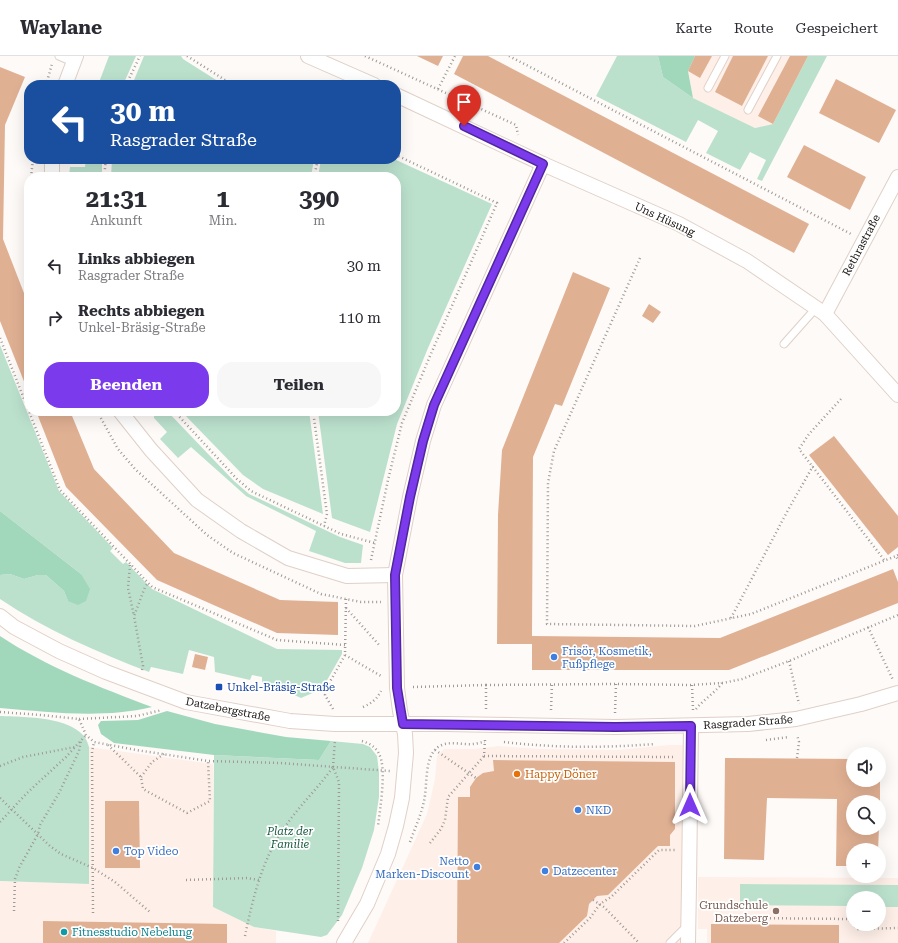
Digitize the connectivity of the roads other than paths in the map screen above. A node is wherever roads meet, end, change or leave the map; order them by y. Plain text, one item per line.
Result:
1 (59, 56) edge
2 (308, 56) edge
3 (725, 56) edge
4 (777, 56) edge
5 (74, 59) edge
6 (67, 80) edge
7 (363, 80) edge
8 (708, 88) dead end
9 (401, 97) edge
10 (748, 110) dead end
11 (543, 164) junction
12 (898, 177) edge
13 (820, 311) junction
14 (784, 344) dead end
15 (898, 395) edge
16 (124, 416) edge
17 (395, 575) junction
18 (0, 616) edge
19 (896, 688) edge
20 (403, 724) junction
21 (691, 726) junction
22 (688, 937) edge
23 (344, 943) edge
24 (670, 943) edge

1 - 5 lane
2 - 7 street
3 - 8 lane
4 - 10 lane
5 - 6 street
9 - 11 street, Uns Hüsung
11 - 13 street, Uns Hüsung
11 - 17 street
12 - 13 street, Rethrastraße
13 - 14 lane
13 - 15 street, Uns Hüsung
16 - 17 street
17 - 20 street
18 - 20 street, Datzebergstraße
19 - 21 street, Rasgrader Straße
20 - 21 street, Rasgrader Straße
20 - 23 street
21 - 22 street
22 - 24 lane

